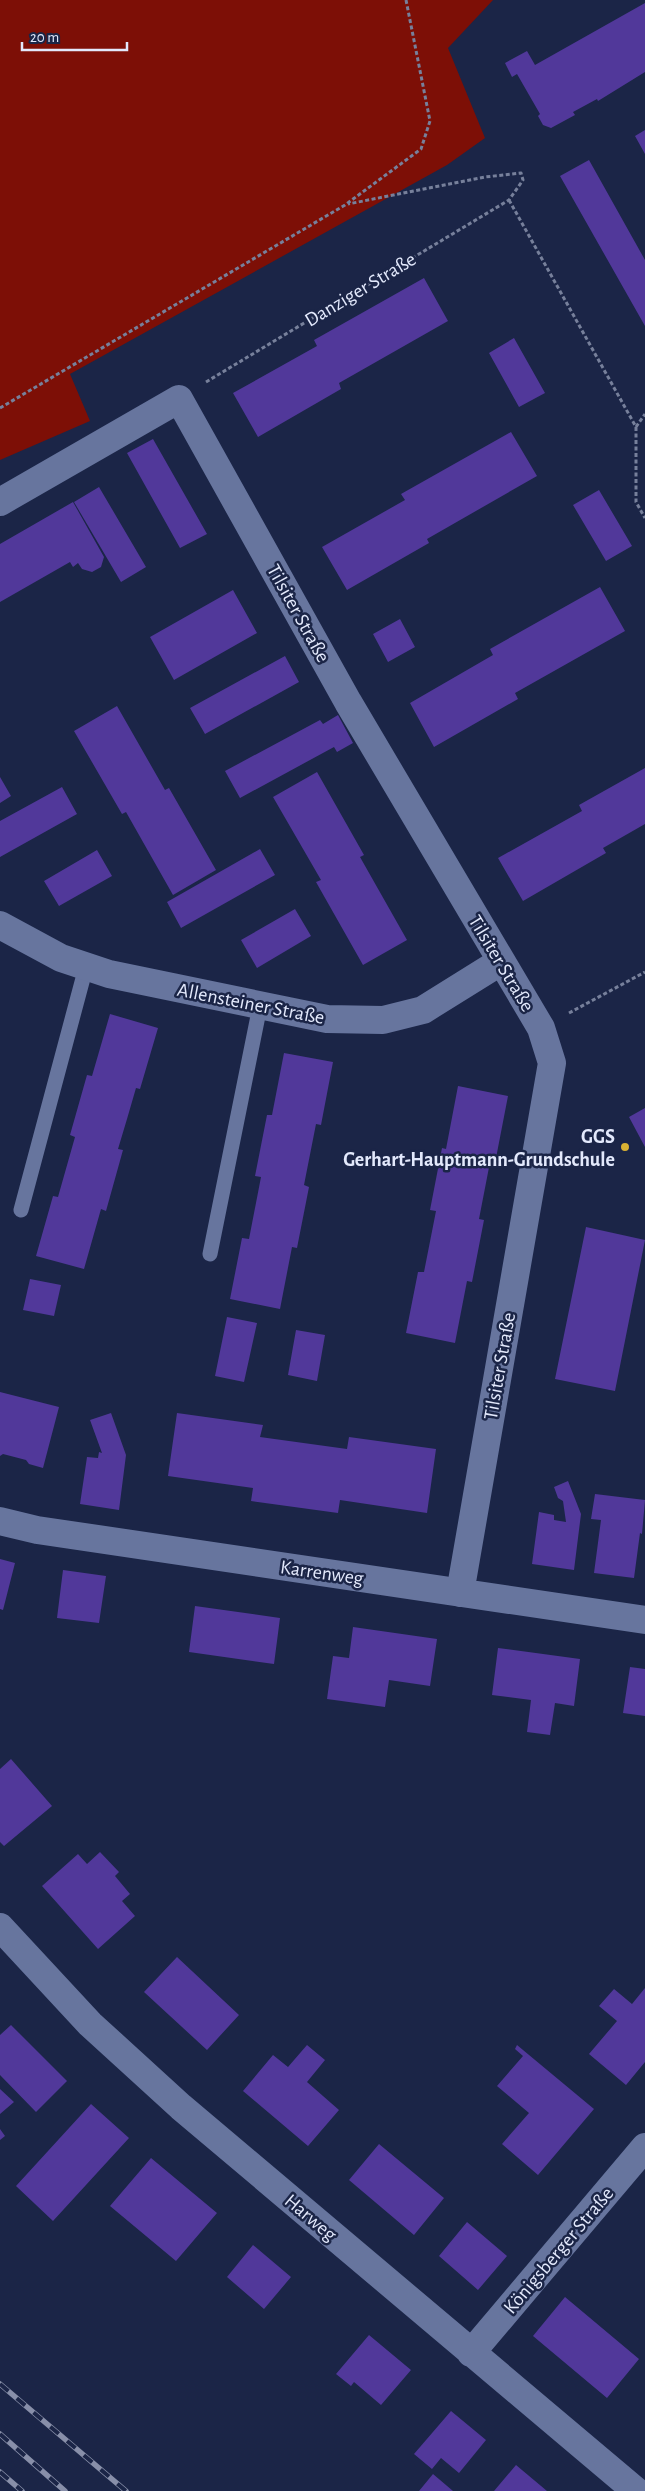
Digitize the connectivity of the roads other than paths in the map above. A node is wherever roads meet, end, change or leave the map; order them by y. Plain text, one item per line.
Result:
1 (0, 502) edge
2 (0, 926) edge
3 (500, 962) junction
4 (86, 967) junction
5 (260, 1006) junction
6 (20, 1210) dead end
7 (210, 1254) dead end
8 (0, 1520) edge
9 (460, 1593) junction
10 (645, 1620) edge
11 (0, 1927) edge
12 (645, 2147) edge
13 (471, 2353) junction
14 (636, 2491) edge

1 - 3 street, Tilsiter Straße
2 - 4 street, Allensteiner Straße
3 - 5 street, Allensteiner Straße
3 - 9 street, Tilsiter Straße
4 - 5 street, Allensteiner Straße
4 - 6 lane
5 - 7 lane
8 - 9 street, Karrenweg
9 - 10 street, Karrenweg
11 - 13 street, Harweg
12 - 13 street, Königsberger Straße
13 - 14 street, Harweg

